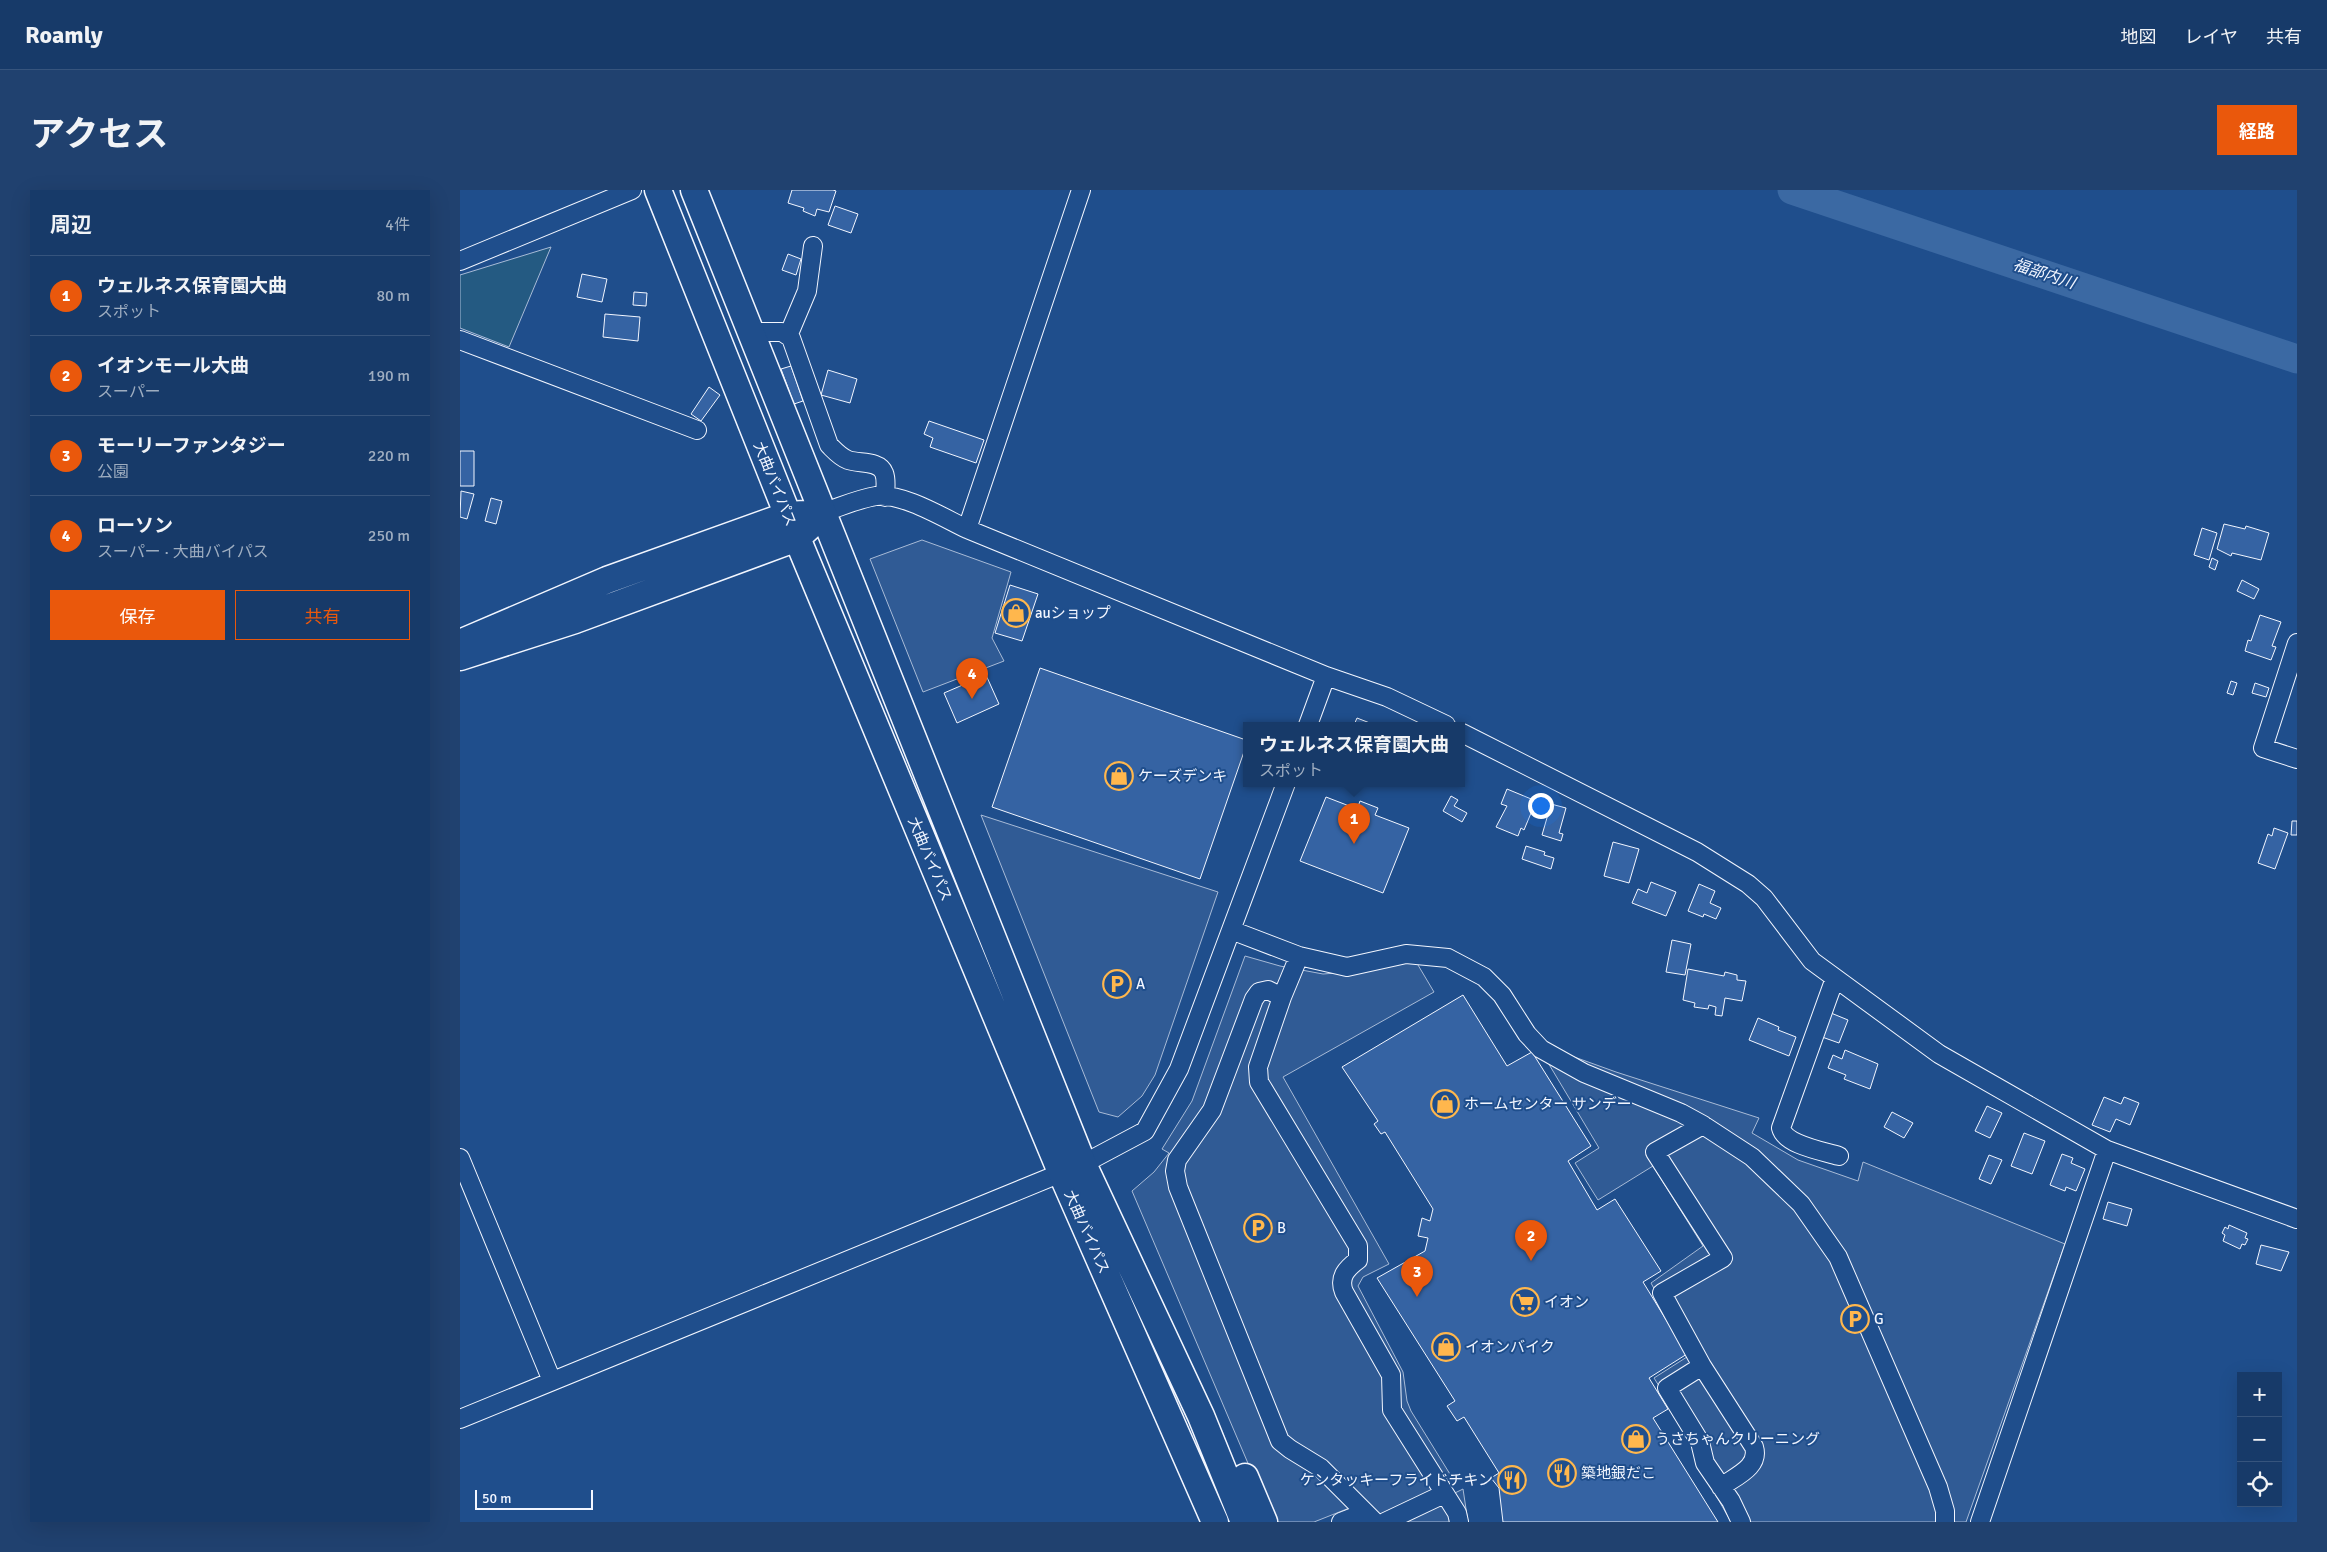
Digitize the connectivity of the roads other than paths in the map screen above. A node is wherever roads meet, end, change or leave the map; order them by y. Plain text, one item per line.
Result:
1 (632, 190) edge
2 (658, 190) edge
3 (694, 190) edge
4 (1081, 190) edge
5 (813, 246) dead end
6 (460, 261) edge
7 (753, 332) junction
8 (788, 336) junction
9 (460, 340) edge
10 (697, 430) dead end
11 (885, 497) junction
12 (824, 512) junction
13 (792, 526) junction
14 (967, 529) junction
15 (460, 643) edge
16 (2297, 643) edge
17 (460, 657) edge
18 (1326, 676) junction
19 (1309, 722) edge
20 (1440, 722) edge
21 (1465, 735) edge
22 (2297, 759) edge
23 (1285, 787) edge
24 (1232, 930) junction
25 (1299, 956) junction
26 (1835, 978) junction
27 (1282, 997) junction
28 (1703, 1125) junction
29 (2107, 1150) junction
30 (1839, 1156) dead end
31 (460, 1158) edge
32 (1072, 1168) junction
33 (2297, 1219) edge
34 (1702, 1366) junction
35 (552, 1381) junction
36 (1201, 1416) junction
37 (460, 1418) edge
38 (1722, 1488) junction
39 (1444, 1494) junction
40 (1373, 1520) edge
41 (1215, 1522) edge
42 (1244, 1522) edge
43 (1264, 1522) edge
44 (1342, 1522) edge
45 (1459, 1522) edge
46 (1740, 1522) edge
47 (1945, 1522) edge
48 (1980, 1522) edge

1 - 6 street
2 - 13 highway, 大曲バイパス
3 - 7 highway, 大曲バイパス
4 - 14 street
5 - 8 street
7 - 8 street
7 - 12 highway, 大曲バイパス
8 - 11 street
9 - 10 street
11 - 12 street
11 - 14 street
12 - 13 highway
12 - 32 highway, 大曲バイパス
13 - 15 highway
13 - 17 highway
13 - 32 highway, 大曲バイパス
14 - 18 street
16 - 22 street
18 - 19 street
18 - 20 street
21 - 26 street
23 - 24 street
24 - 25 street
24 - 32 street
25 - 27 street
25 - 28 street
26 - 29 street
26 - 30 street
27 - 39 street
27 - 40 street
28 - 34 street
28 - 47 street
29 - 33 street
29 - 48 street
31 - 35 street
32 - 35 street
32 - 36 highway, 大曲バイパス
32 - 41 highway, 大曲バイパス
34 - 38 street
34 - 38 street
35 - 37 street
36 - 42 highway, 大曲バイパス
36 - 43 highway
38 - 46 street
39 - 40 street
39 - 45 street
40 - 44 street

